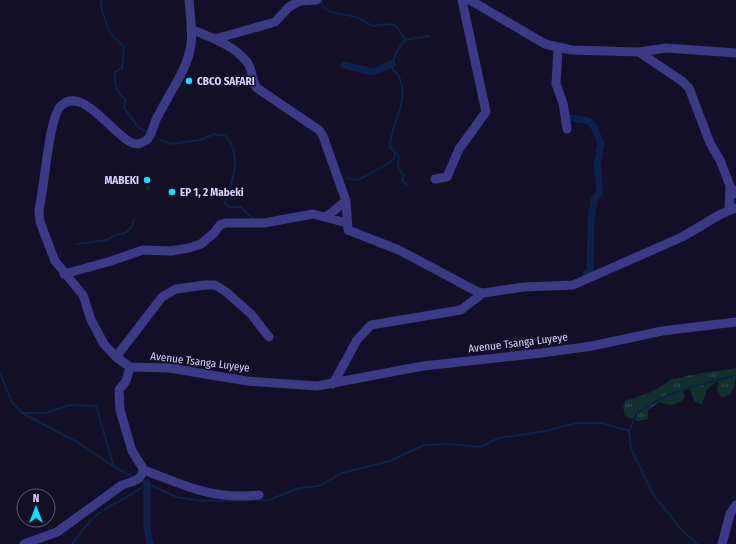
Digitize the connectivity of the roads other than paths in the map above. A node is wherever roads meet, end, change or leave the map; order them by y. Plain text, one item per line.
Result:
1 (189, 0) edge
2 (317, 0) edge
3 (462, 0) edge
4 (470, 0) edge
5 (191, 30) junction
6 (215, 39) junction
7 (558, 48) junction
8 (639, 52) junction
9 (736, 53) edge
10 (567, 129) dead end
11 (436, 179) dead end
12 (730, 186) junction
13 (736, 194) edge
14 (346, 201) junction
15 (733, 209) edge
16 (326, 217) junction
17 (347, 223) junction
18 (64, 274) junction
19 (483, 293) junction
20 (736, 322) edge
21 (269, 337) dead end
22 (116, 357) junction
23 (130, 367) junction
24 (333, 384) junction
25 (140, 476) junction
26 (259, 495) dead end
27 (736, 505) edge
28 (24, 544) edge
29 (722, 544) edge

1 - 5 street
2 - 6 street
3 - 11 street
4 - 7 street
5 - 6 street
5 - 18 street
6 - 14 street
7 - 8 street
7 - 10 street
8 - 9 street
8 - 12 street
12 - 13 street
12 - 15 street
14 - 16 street
14 - 17 street
15 - 19 street
16 - 17 street
16 - 18 street
17 - 19 street
18 - 22 street
19 - 24 street
20 - 24 street, Avenue Tsanga Luyeye
21 - 22 street
22 - 23 street
23 - 24 street, Avenue Tsanga Luyeye
23 - 25 street
25 - 26 street
25 - 28 street
27 - 29 street

